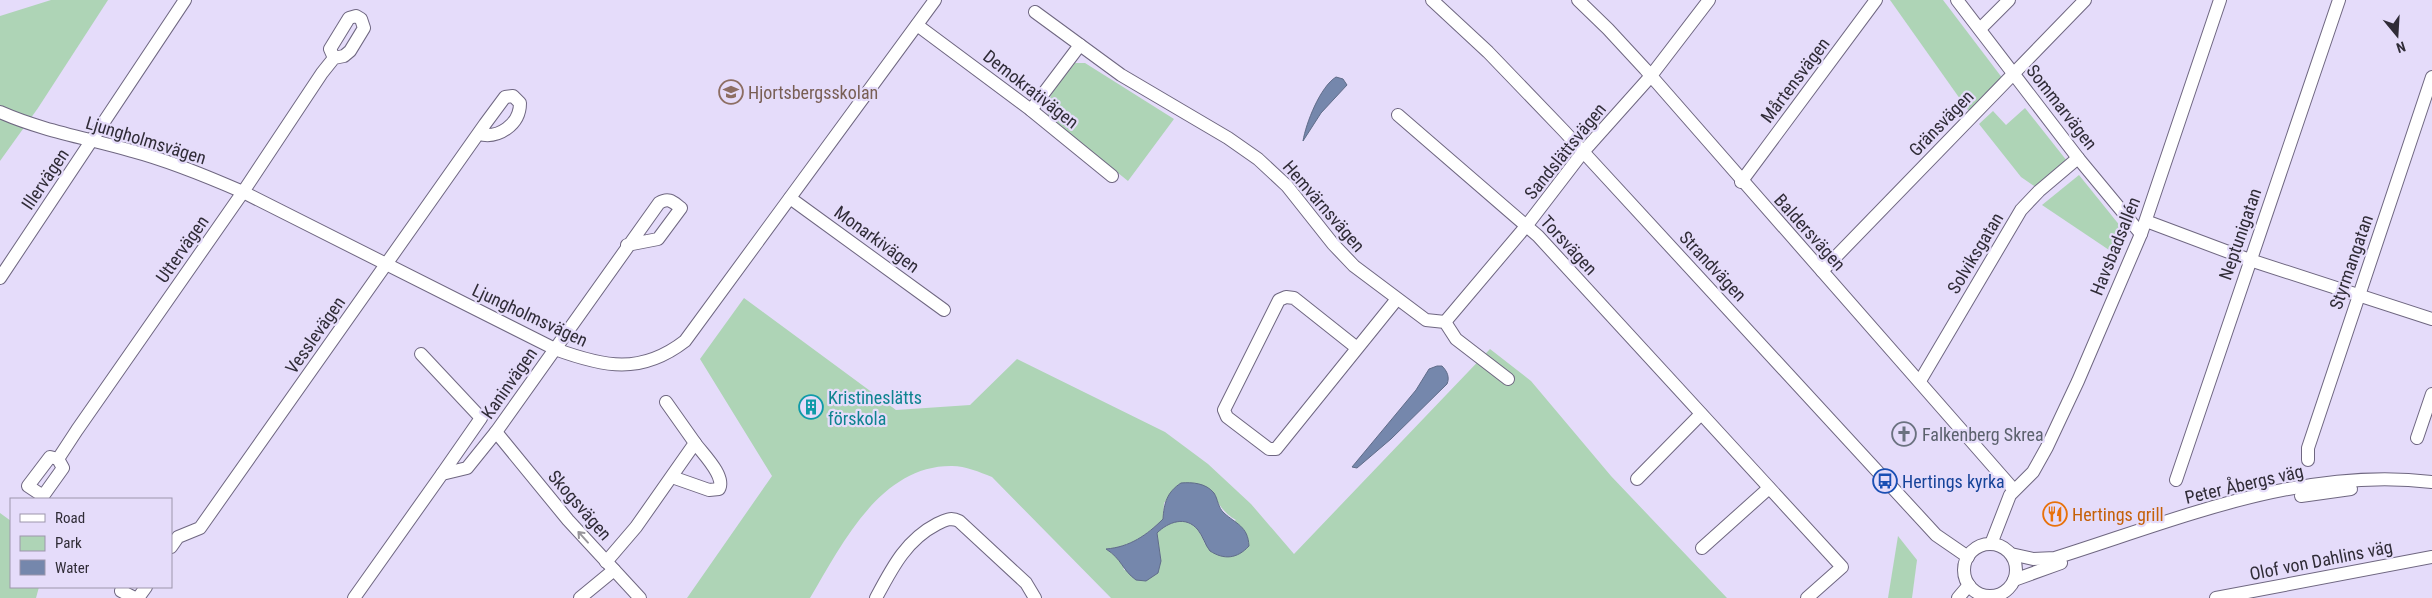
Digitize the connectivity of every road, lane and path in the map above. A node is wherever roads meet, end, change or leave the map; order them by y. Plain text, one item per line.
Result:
1 (185, 0) edge
2 (935, 0) edge
3 (1432, 0) edge
4 (1578, 0) edge
5 (1709, 0) edge
6 (1876, 0) edge
7 (1957, 0) edge
8 (2009, 0) edge
9 (2085, 0) edge
10 (2220, 0) edge
11 (2340, 0) edge
12 (1035, 12) dead end
13 (922, 29) junction
14 (1980, 29) junction
15 (1080, 45) junction
16 (334, 58) dead end
17 (2014, 74) junction
18 (2432, 76) edge
19 (1650, 77) junction
20 (1032, 110) junction
21 (0, 112) edge
22 (1398, 115) dead end
23 (479, 134) dead end
24 (92, 141) junction
25 (1583, 152) junction
26 (2078, 158) junction
27 (1112, 176) dead end
28 (1741, 182) junction
29 (243, 192) junction
30 (790, 198) junction
31 (2146, 221) junction
32 (1527, 225) junction
33 (2141, 234) junction
34 (627, 245) dead end
35 (2250, 260) junction
36 (387, 264) junction
37 (1822, 271) junction
38 (0, 278) edge
39 (2359, 295) junction
40 (1397, 299) junction
41 (944, 310) dead end
42 (2432, 319) edge
43 (1445, 322) junction
44 (1358, 348) junction
45 (555, 349) junction
46 (421, 354) dead end
47 (1508, 380) dead end
48 (1920, 381) junction
49 (2432, 394) edge
50 (666, 402) dead end
51 (1701, 414) junction
52 (496, 432) junction
53 (2417, 438) dead end
54 (695, 443) junction
55 (58, 459) dead end
56 (2308, 460) dead end
57 (442, 474) junction
58 (672, 477) junction
59 (1636, 479) dead end
60 (2176, 480) dead end
61 (2432, 482) edge
62 (1770, 488) junction
63 (2432, 489) edge
64 (2014, 490) junction
65 (1991, 544) junction
66 (172, 546) edge
67 (1702, 548) dead end
68 (2011, 554) junction
69 (1968, 557) junction
70 (2432, 557) edge
71 (610, 566) junction
72 (2014, 580) junction
73 (1969, 585) junction
74 (122, 588) edge
75 (145, 588) edge
76 (2001, 596) edge
77 (136, 598) edge
78 (354, 598) edge
79 (580, 598) edge
80 (640, 598) edge
81 (876, 598) edge
82 (1035, 598) edge
83 (1807, 598) edge
84 (1958, 598) edge
85 (2216, 598) edge

1 - 24 street, Illervägen
2 - 13 street, Ljungholmsvägen
3 - 25 street, Strandvägen
4 - 19 street, Baldersvägen
5 - 19 street, Sandslättsvägen
6 - 28 street, Mårtensvägen
7 - 14 street, Sommarvägen
8 - 14 street
9 - 17 street, Gränsvägen
10 - 31 street, Havsbadsallén
11 - 35 street, Neptunigatan
12 - 15 street, Hemvärnsvägen
13 - 20 street, Demokrativägen
13 - 30 street, Ljungholmsvägen
14 - 17 street, Sommarvägen
15 - 20 street
15 - 40 street, Hemvärnsvägen
16 - 29 street, Uttervägen
17 - 26 street, Sommarvägen
17 - 37 street, Gränsvägen
18 - 39 street, Styrmangatan
19 - 25 street, Sandslättsvägen
19 - 28 street, Baldersvägen
20 - 27 street, Demokrativägen
21 - 24 street, Ljungholmsvägen
22 - 32 street, Torsvägen
23 - 36 street, Vesslevägen
24 - 29 street, Ljungholmsvägen
24 - 38 street, Illervägen
25 - 32 street, Sandslättsvägen
25 - 69 street, Strandvägen
26 - 33 street, Sommarvägen
26 - 48 street, Solviksgatan
28 - 37 street, Baldersvägen
29 - 36 street, Ljungholmsvägen
29 - 55 street, Uttervägen
30 - 41 street, Monarkivägen
30 - 45 street, Ljungholmsvägen
31 - 33 street, Havsbadsallén
31 - 35 street
32 - 43 street, Sandslättsvägen
32 - 51 street, Torsvägen
33 - 64 street, Havsbadsallén
34 - 45 street, Kaninvägen
35 - 39 street
35 - 60 street, Neptunigatan
36 - 45 street, Ljungholmsvägen
36 - 66 street, Vesslevägen
37 - 48 street, Baldersvägen
39 - 42 street
39 - 56 street, Styrmangatan
40 - 43 street, Hemvärnsvägen
40 - 44 street
43 - 47 street
44 - 44 street
45 - 52 street, Kaninvägen
46 - 57 street, Kaninvägen
48 - 64 street, Baldersvägen
49 - 53 street
50 - 54 street
51 - 59 street
51 - 62 street, Torsvägen
52 - 57 street, Kaninvägen
71 -> 52 street, Skogsvägen
54 - 58 street
54 - 58 street
57 - 78 street, Kaninvägen
58 - 71 street
61 - 68 street, Peter Åbergs väg
62 - 67 street
62 - 83 street, Torsvägen
63 - 72 street, Peter Åbergs väg
64 - 65 street, Havsbadsallén
65 - 68 street
65 - 69 street
68 - 72 street
69 - 73 street
70 - 85 street, Olof von Dahlins väg
71 - 79 street
71 - 80 street, Skogsvägen
72 - 76 street
73 - 76 street
73 - 84 street
74 - 77 street
75 - 77 street
81 - 82 street

